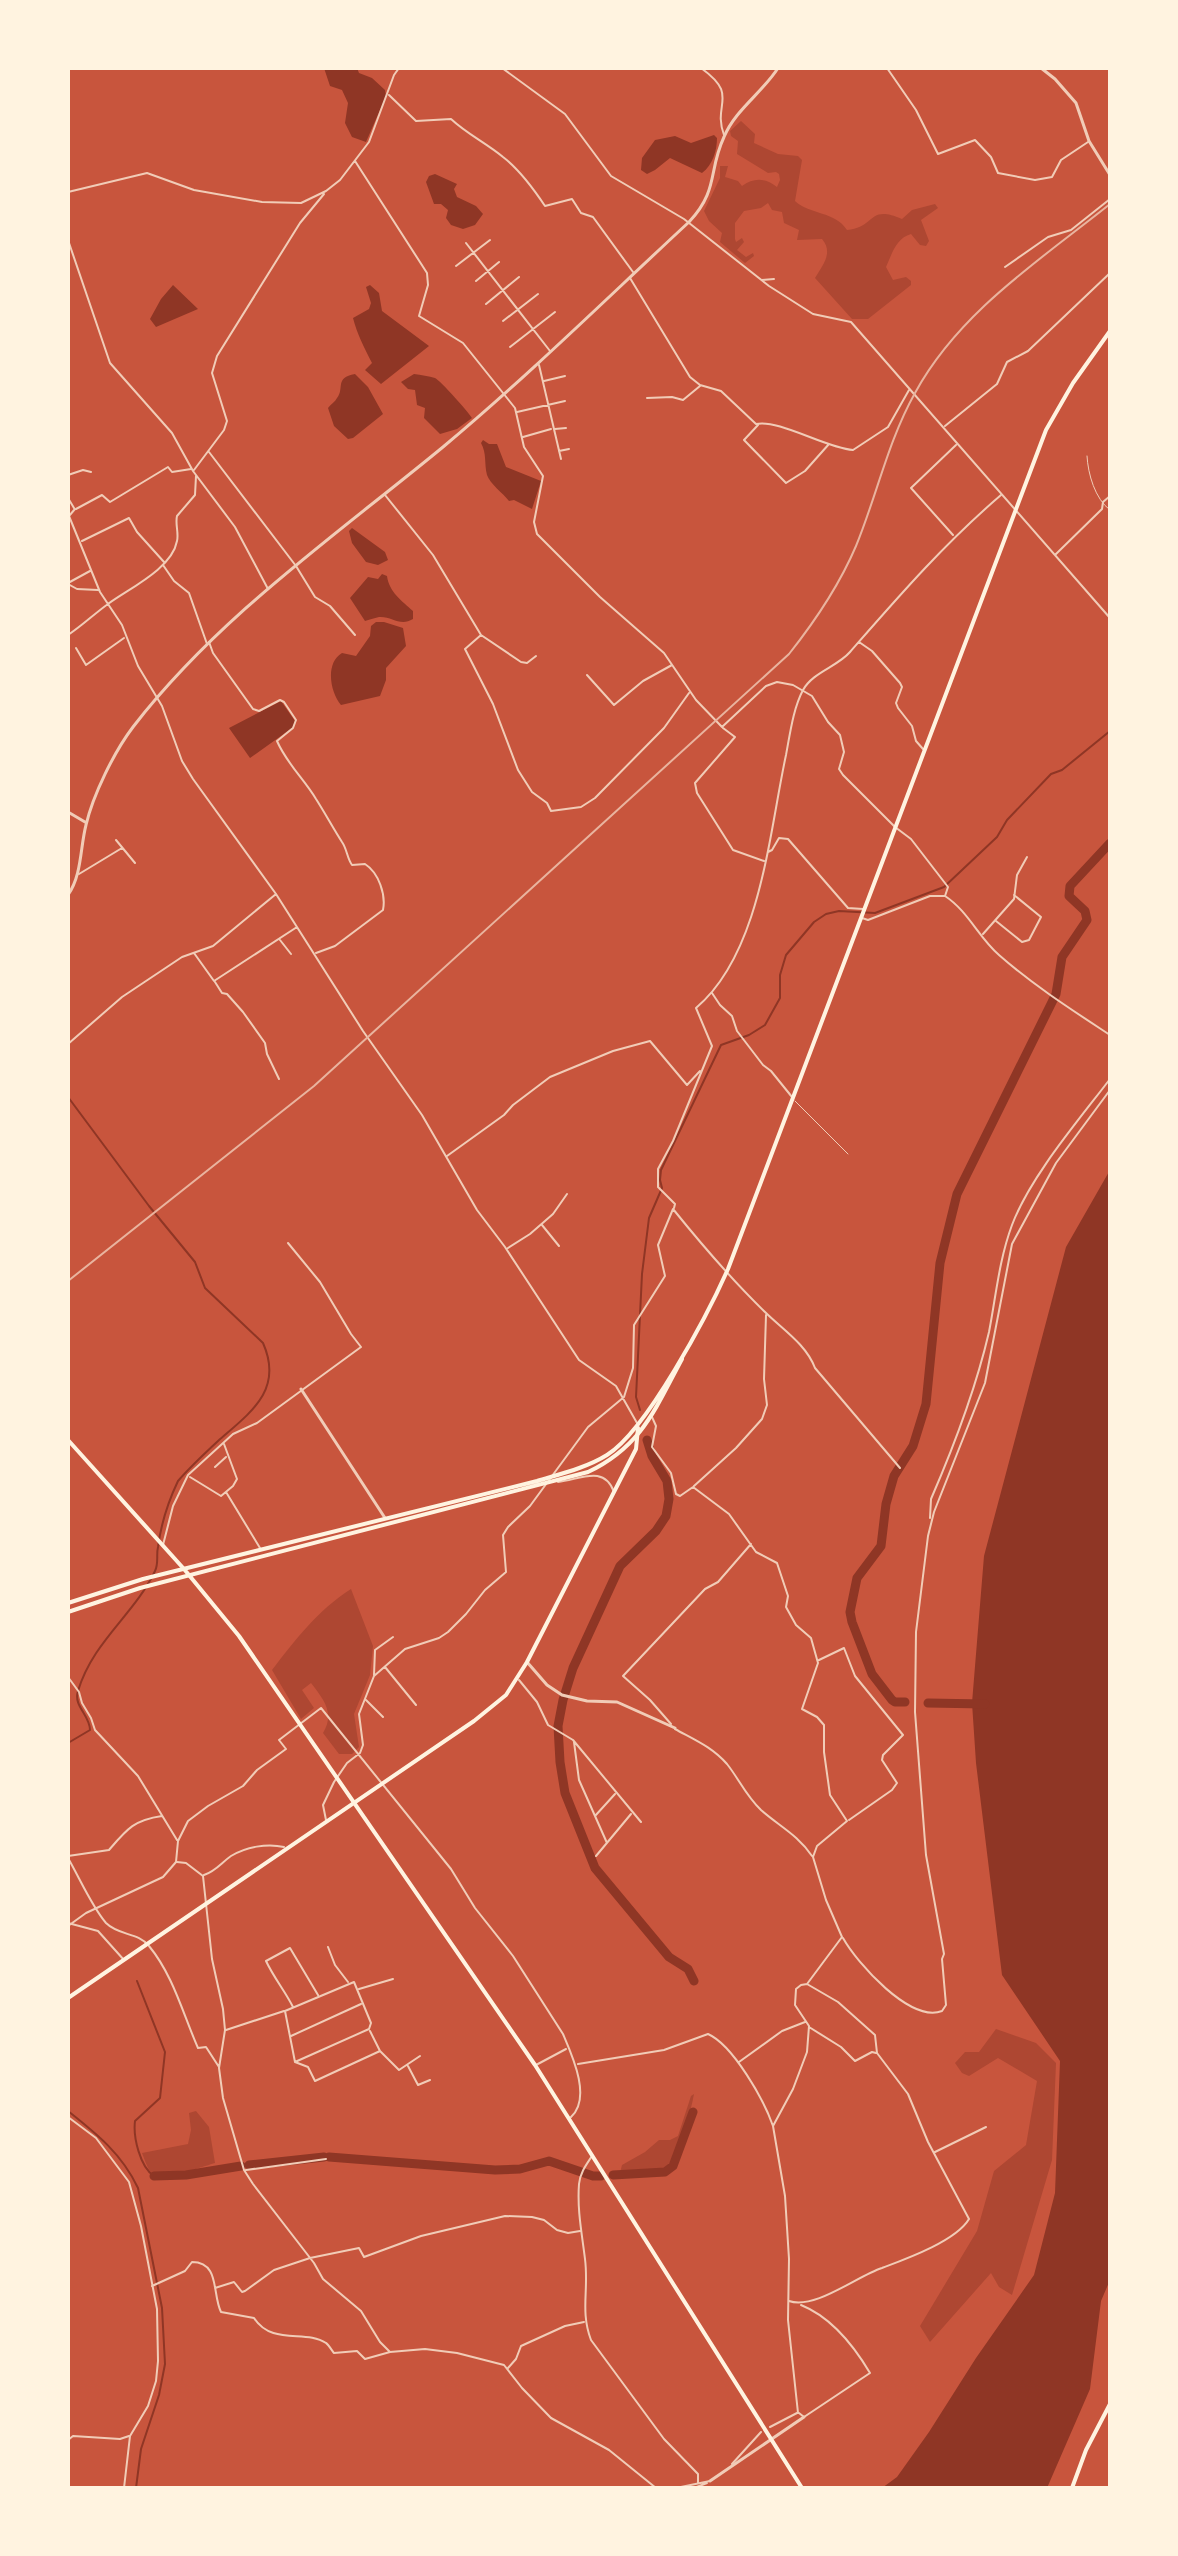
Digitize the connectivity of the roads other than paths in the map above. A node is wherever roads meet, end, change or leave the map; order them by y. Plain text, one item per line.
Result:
1 (399, 68) edge
2 (502, 68) edge
3 (701, 68) edge
4 (778, 68) edge
5 (887, 68) edge
6 (1041, 68) edge
7 (389, 95) junction
8 (724, 135) junction
9 (1089, 141) junction
10 (355, 161) junction
11 (1110, 175) edge
12 (326, 191) junction
13 (68, 192) edge
14 (1110, 199) edge
15 (689, 222) junction
16 (68, 240) edge
17 (490, 240) dead end
18 (466, 243) dead end
19 (473, 253) junction
20 (499, 262) dead end
21 (456, 266) dead end
22 (1005, 267) dead end
23 (487, 272) junction
24 (1110, 273) edge
25 (631, 275) junction
26 (519, 277) dead end
27 (774, 279) dead end
28 (761, 280) junction
29 (476, 281) dead end
30 (502, 291) junction
31 (538, 294) dead end
32 (486, 304) dead end
33 (517, 310) junction
34 (555, 312) dead end
35 (503, 321) dead end
36 (532, 329) junction
37 (1110, 331) edge
38 (510, 347) dead end
39 (550, 352) junction
40 (538, 364) junction
41 (565, 376) dead end
42 (543, 381) junction
43 (700, 385) junction
44 (910, 388) junction
45 (504, 396) junction
46 (647, 398) dead end
47 (565, 401) dead end
48 (547, 405) junction
49 (516, 412) junction
50 (758, 425) junction
51 (944, 427) junction
52 (566, 428) dead end
53 (553, 429) junction
54 (521, 438) junction
55 (958, 443) junction
56 (829, 444) junction
57 (569, 449) dead end
58 (208, 451) junction
59 (559, 451) junction
60 (1087, 456) dead end
61 (561, 459) dead end
62 (193, 470) junction
63 (91, 472) dead end
64 (68, 475) edge
65 (196, 475) junction
66 (384, 494) junction
67 (1001, 495) junction
68 (1110, 496) edge
69 (68, 498) edge
70 (1102, 504) junction
71 (75, 509) junction
72 (1014, 509) junction
73 (1110, 510) edge
74 (69, 517) edge
75 (954, 536) junction
76 (81, 541) junction
77 (1055, 555) junction
78 (163, 563) junction
79 (296, 566) junction
80 (91, 570) junction
81 (68, 584) edge
82 (99, 590) junction
83 (268, 590) junction
84 (107, 602) junction
85 (1110, 618) edge
86 (68, 633) edge
87 (355, 635) dead end
88 (481, 635) junction
89 (126, 636) junction
90 (858, 641) junction
91 (208, 643) junction
92 (76, 648) dead end
93 (536, 656) dead end
94 (673, 665) junction
95 (587, 675) dead end
96 (804, 689) junction
97 (690, 692) junction
98 (158, 699) junction
99 (721, 726) junction
100 (924, 750) junction
101 (68, 812) edge
102 (86, 823) junction
103 (895, 827) junction
104 (116, 840) dead end
105 (122, 848) junction
106 (768, 852) junction
107 (1027, 857) dead end
108 (765, 861) junction
109 (135, 863) dead end
110 (76, 875) junction
111 (276, 894) junction
112 (68, 895) edge
113 (1014, 895) junction
114 (945, 896) junction
115 (862, 913) junction
116 (996, 921) junction
117 (298, 926) junction
118 (982, 935) junction
119 (279, 939) junction
120 (194, 953) junction
121 (315, 953) junction
122 (291, 954) dead end
123 (214, 981) junction
124 (712, 992) junction
125 (1110, 1035) edge
126 (68, 1044) edge
127 (704, 1067) junction
128 (279, 1079) dead end
129 (1110, 1079) edge
130 (1110, 1090) edge
131 (794, 1099) junction
132 (848, 1154) dead end
133 (446, 1156) junction
134 (567, 1194) dead end
135 (673, 1209) junction
136 (542, 1224) junction
137 (288, 1243) dead end
138 (559, 1246) dead end
139 (507, 1249) junction
140 (766, 1313) junction
141 (694, 1335) junction
142 (301, 1389) junction
143 (624, 1397) junction
144 (651, 1416) junction
145 (638, 1428) junction
146 (639, 1435) junction
147 (68, 1440) edge
148 (223, 1443) junction
149 (228, 1455) junction
150 (215, 1467) dead end
151 (900, 1468) dead end
152 (188, 1475) junction
153 (552, 1476) junction
154 (555, 1482) junction
155 (545, 1485) junction
156 (693, 1487) junction
157 (225, 1491) junction
158 (614, 1493) junction
159 (385, 1518) junction
160 (931, 1521) junction
161 (751, 1544) junction
162 (163, 1546) junction
163 (261, 1549) junction
164 (184, 1569) junction
165 (190, 1575) junction
166 (68, 1603) edge
167 (68, 1612) edge
168 (393, 1637) dead end
169 (818, 1660) junction
170 (527, 1662) junction
171 (385, 1666) junction
172 (374, 1676) junction
173 (68, 1677) edge
174 (518, 1679) junction
175 (365, 1699) junction
176 (416, 1705) dead end
177 (383, 1717) dead end
178 (300, 1725) junction
179 (675, 1728) junction
180 (573, 1740) junction
181 (360, 1753) junction
182 (336, 1779) junction
183 (384, 1782) junction
184 (617, 1793) junction
185 (353, 1804) junction
186 (633, 1812) junction
187 (163, 1815) junction
188 (595, 1817) junction
189 (327, 1821) junction
190 (847, 1821) junction
191 (641, 1822) dead end
192 (178, 1841) junction
193 (607, 1843) junction
194 (287, 1848) junction
195 (596, 1856) dead end
196 (68, 1857) edge
197 (813, 1857) junction
198 (176, 1862) junction
199 (203, 1876) junction
200 (205, 1905) junction
201 (98, 1909) junction
202 (69, 1924) edge
203 (842, 1937) junction
204 (148, 1944) junction
205 (328, 1947) dead end
206 (124, 1960) junction
207 (393, 1979) dead end
208 (349, 1983) junction
209 (807, 1984) junction
210 (358, 1990) junction
211 (318, 1996) junction
212 (68, 1998) edge
213 (362, 2003) junction
214 (293, 2007) junction
215 (285, 2011) junction
216 (807, 2022) junction
217 (809, 2026) junction
218 (369, 2029) junction
219 (225, 2030) junction
220 (290, 2036) junction
221 (567, 2049) junction
222 (380, 2051) junction
223 (877, 2053) junction
224 (420, 2056) dead end
225 (295, 2062) junction
226 (738, 2063) junction
227 (577, 2064) junction
228 (408, 2065) junction
229 (535, 2065) junction
230 (219, 2068) junction
231 (430, 2080) dead end
232 (68, 2117) edge
233 (570, 2118) junction
234 (773, 2126) junction
235 (986, 2127) dead end
236 (934, 2152) junction
237 (593, 2154) junction
238 (326, 2159) dead end
239 (244, 2170) junction
240 (580, 2231) junction
241 (310, 2258) junction
242 (153, 2286) junction
243 (214, 2289) junction
244 (788, 2301) junction
245 (798, 2304) junction
246 (584, 2322) junction
247 (390, 2352) junction
248 (507, 2369) junction
249 (1110, 2404) edge
250 (798, 2413) junction
251 (804, 2417) junction
252 (770, 2427) dead end
253 (761, 2432) dead end
254 (130, 2436) junction
255 (68, 2440) edge
256 (772, 2440) junction
257 (731, 2469) junction
258 (710, 2481) junction
259 (698, 2483) junction
260 (124, 2488) edge
261 (656, 2488) edge
262 (676, 2488) edge
263 (694, 2488) edge
264 (802, 2488) edge
265 (1072, 2488) edge

1 - 7 street
2 - 15 street
3 - 8 street
4 - 8 street
5 - 9 street
6 - 9 street
7 - 10 street
7 - 25 street
8 - 15 street
9 - 11 street
10 - 12 street
10 - 45 street
12 - 13 street
12 - 58 street
14 - 22 street
15 - 25 street
15 - 28 street
16 - 62 street
17 - 19 street
18 - 19 street
19 - 21 street
19 - 23 street
20 - 23 street
23 - 29 street
23 - 30 street
24 - 51 street
25 - 39 street
25 - 43 street
26 - 30 street
27 - 28 street
28 - 44 street
30 - 32 street
30 - 33 street
31 - 33 street
33 - 35 street
33 - 36 street
34 - 36 street
36 - 38 street
36 - 39 street
37 - 72 main road
39 - 40 street
40 - 42 street
40 - 45 street
41 - 42 street
42 - 48 street
43 - 46 street
43 - 50 street
44 - 51 street
44 - 56 street
45 - 49 street
45 - 66 street
47 - 48 street
48 - 49 street
48 - 53 street
49 - 54 street
50 - 56 street
50 - 56 street
51 - 55 street
52 - 53 street
53 - 54 street
53 - 59 street
54 - 94 street
55 - 67 street
55 - 75 street
57 - 59 street
58 - 62 street
58 - 79 street
59 - 61 street
60 - 70 lane
62 - 65 street
62 - 71 street
63 - 64 street
65 - 78 street
65 - 83 street
66 - 79 street
66 - 88 street
67 - 72 street
67 - 75 street
68 - 70 street
69 - 71 street
70 - 73 lane
70 - 77 street
71 - 74 street
72 - 77 street
72 - 100 main road
74 - 76 street
75 - 90 street
76 - 78 street
76 - 80 street
77 - 85 street
78 - 84 street
78 - 91 street
79 - 83 street
79 - 87 street
80 - 81 street
80 - 82 street
81 - 82 street
82 - 84 street
83 - 91 street
84 - 86 street
84 - 89 street
88 - 93 street
88 - 97 street
89 - 92 street
89 - 98 street
90 - 96 street
90 - 100 street
91 - 98 street
91 - 121 street
94 - 95 street
94 - 97 street
96 - 99 street
96 - 103 street
96 - 106 street
97 - 99 street
98 - 102 street
98 - 111 street
99 - 108 street
100 - 103 main road
101 - 102 street
102 - 110 street
103 - 114 street
103 - 115 main road
104 - 105 street
105 - 109 street
105 - 110 street
106 - 108 street
106 - 115 street
107 - 113 street
108 - 124 street
110 - 112 street
111 - 117 street
111 - 120 street
113 - 116 street
113 - 116 street
114 - 115 street
114 - 118 street
115 - 131 main road
116 - 118 street
117 - 119 street
117 - 121 street
118 - 125 street
119 - 122 street
119 - 123 street
120 - 123 street
120 - 126 street
121 - 133 street
123 - 128 street
124 - 127 street
124 - 131 street
127 - 133 street
127 - 135 street
129 - 160 street
130 - 160 street
131 - 132 lane
131 - 141 main road
133 - 139 street
134 - 136 street
135 - 140 street
135 - 143 street
136 - 138 street
136 - 139 street
137 - 142 street
139 - 143 street
140 - 151 street
140 - 156 street
141 - 144 main road
141 - 145 main road
142 - 148 street
142 - 159 street
143 - 145 street
143 - 153 street
144 - 146 main road
144 - 156 street
145 - 146 main road
145 - 153 main road
146 - 154 main road
146 - 158 main road
147 - 162 main road
148 - 149 street
148 - 152 street
149 - 150 street
149 - 157 street
152 - 157 street
152 - 162 street
153 - 155 street
153 - 159 main road
154 - 155 main road
154 - 158 street
155 - 165 main road
155 - 171 street
156 - 161 street
157 - 163 street
158 - 170 main road
159 - 163 main road
160 - 203 street
161 - 169 street
161 - 179 street
162 - 164 main road
163 - 164 main road
164 - 165 main road
164 - 166 main road
165 - 167 main road
165 - 178 main road
168 - 172 street
169 - 190 street
169 - 190 street
170 - 174 main road
170 - 179 street
171 - 172 street
171 - 176 street
172 - 175 street
173 - 187 street
174 - 180 street
174 - 183 main road
175 - 177 street
175 - 181 street
178 - 181 street
178 - 182 main road
178 - 192 street
179 - 197 street
180 - 184 street
180 - 188 street
181 - 182 street
181 - 183 street
182 - 185 main road
182 - 189 street
183 - 185 main road
183 - 221 street
184 - 186 street
184 - 188 street
185 - 189 main road
185 - 229 main road
186 - 191 street
186 - 193 street
187 - 192 street
187 - 196 street
188 - 193 street
189 - 194 main road
190 - 197 street
192 - 198 street
193 - 195 street
194 - 199 street
194 - 200 main road
196 - 201 street
197 - 203 street
198 - 199 street
198 - 201 street
199 - 200 street
200 - 204 main road
200 - 219 street
201 - 202 street
201 - 204 street
202 - 206 street
203 - 209 street
204 - 206 main road
204 - 230 street
205 - 208 street
206 - 212 main road
207 - 210 street
208 - 210 street
208 - 211 street
209 - 216 street
209 - 223 street
210 - 213 street
211 - 214 street
211 - 214 street
213 - 218 street
213 - 220 street
214 - 215 street
215 - 219 street
215 - 220 street
216 - 217 street
216 - 226 street
217 - 223 street
217 - 234 street
218 - 222 street
218 - 225 street
219 - 230 street
220 - 225 street
221 - 227 street
221 - 229 street
222 - 225 street
222 - 228 street
223 - 236 street
224 - 228 street
226 - 227 street
226 - 234 street
227 - 233 street
228 - 231 street
229 - 233 main road
230 - 239 street
232 - 242 street
233 - 237 main road
234 - 244 street
235 - 236 street
236 - 245 street
237 - 240 street
237 - 256 main road
238 - 239 street
239 - 241 street
240 - 241 street
240 - 246 street
241 - 243 street
241 - 247 street
242 - 243 street
242 - 254 street
243 - 247 street
244 - 245 street
244 - 250 street
245 - 251 street
246 - 248 street
246 - 259 street
247 - 248 street
248 - 261 street
249 - 265 main road
250 - 251 street
250 - 252 street
251 - 256 street
253 - 257 street
254 - 255 street
254 - 260 street
256 - 257 street
256 - 264 main road
257 - 258 street
258 - 259 street
258 - 263 street
259 - 262 street

